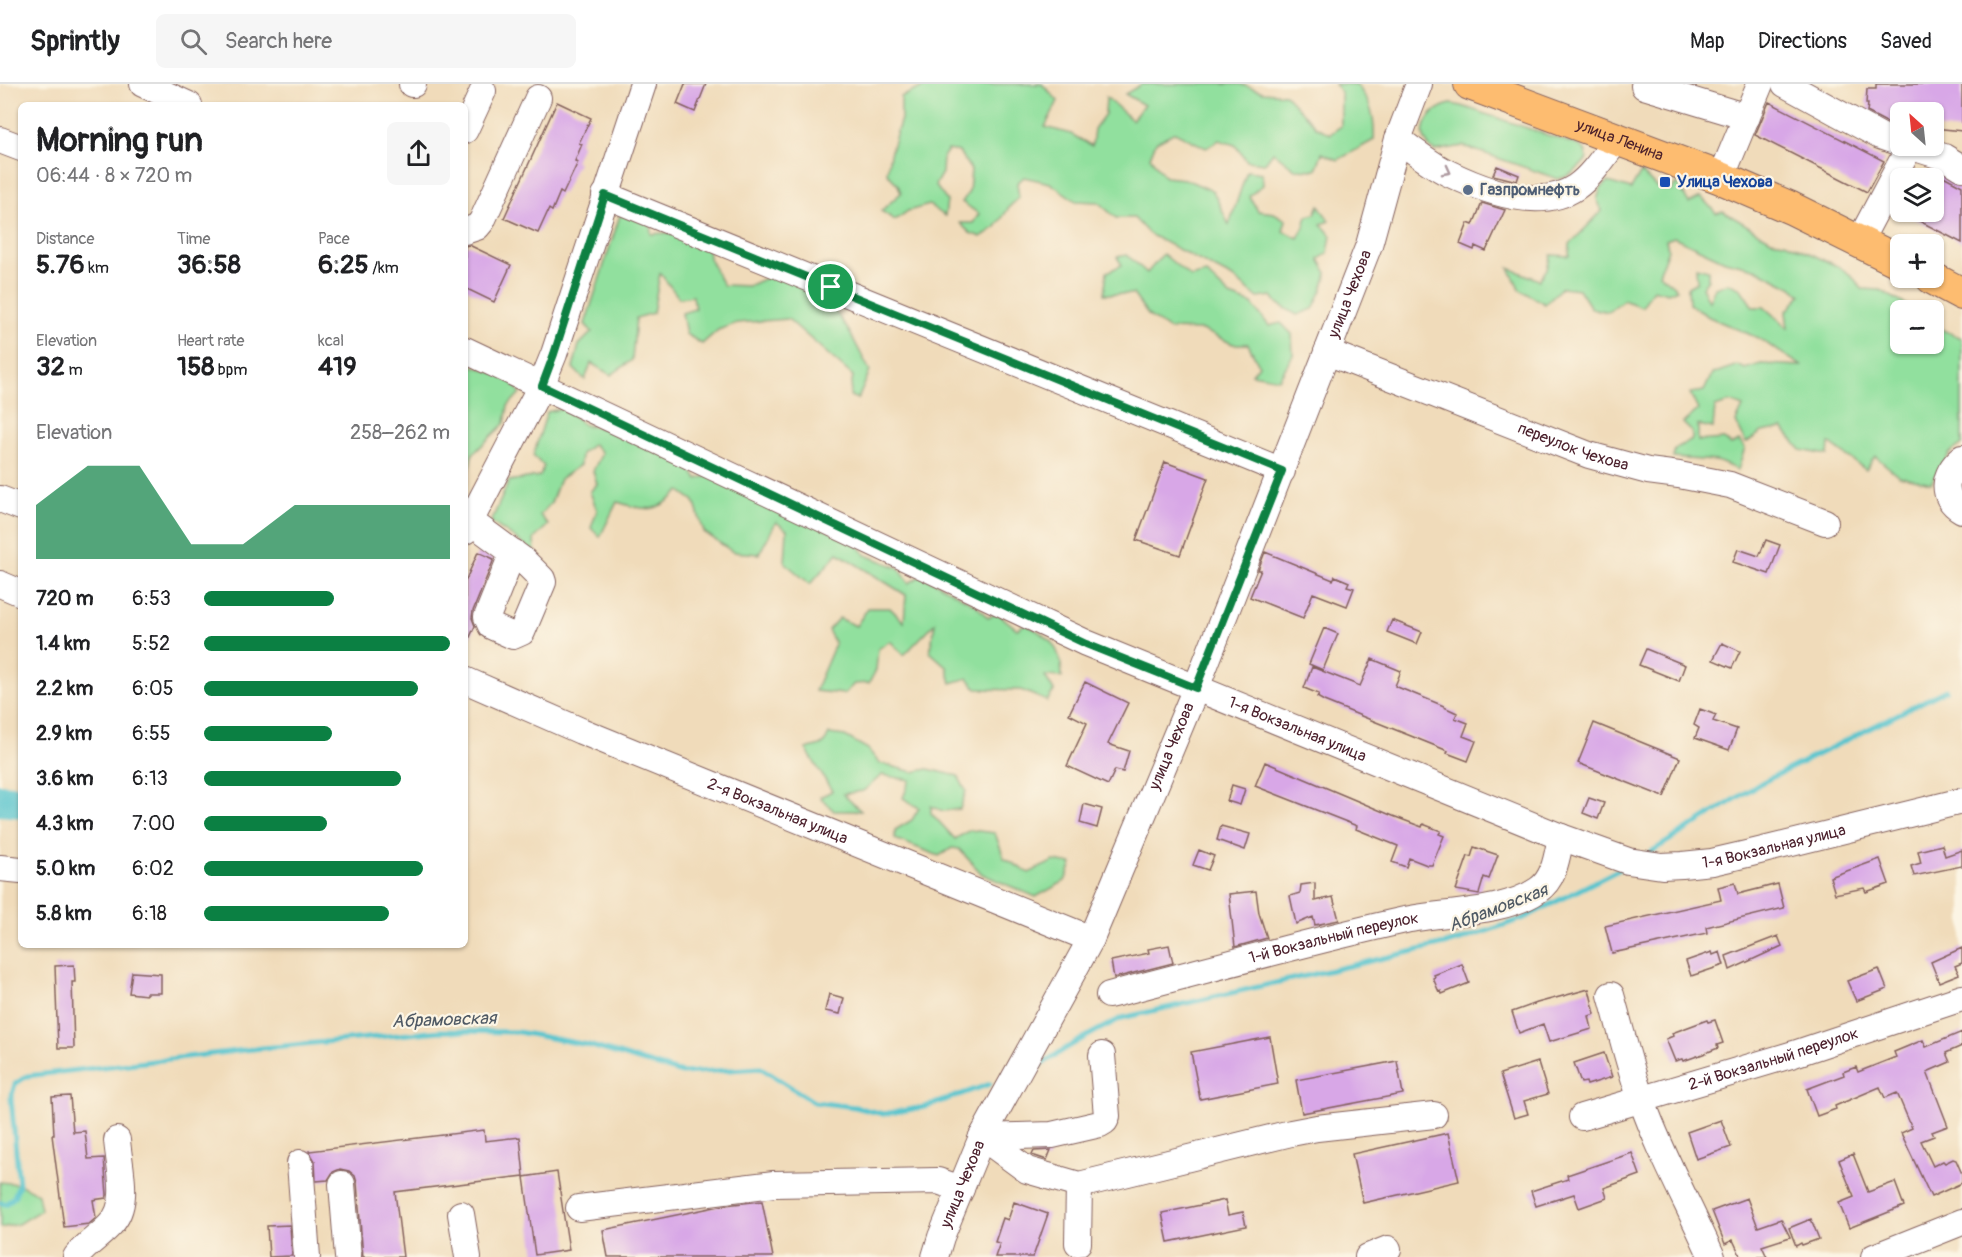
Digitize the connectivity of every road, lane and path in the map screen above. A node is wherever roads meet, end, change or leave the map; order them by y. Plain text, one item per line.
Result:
1 (142, 84) edge
2 (643, 84) edge
3 (1419, 84) edge
4 (1760, 84) edge
5 (1785, 84) edge
6 (1480, 86) edge
7 (1644, 86) dead end
8 (483, 91) dead end
9 (538, 98) dead end
10 (182, 102) edge
11 (1747, 117) junction
12 (468, 124) edge
13 (1618, 138) junction
14 (0, 140) edge
15 (1398, 140) junction
16 (1890, 140) edge
17 (18, 147) edge
18 (1904, 156) edge
19 (1938, 156) edge
20 (1962, 168) edge
21 (1722, 178) junction
22 (605, 195) junction
23 (468, 230) edge
24 (1859, 242) junction
25 (1890, 257) edge
26 (1944, 284) edge
27 (1962, 294) edge
28 (468, 351) edge
29 (1327, 352) junction
30 (542, 386) junction
31 (1962, 458) edge
32 (1282, 471) junction
33 (0, 499) edge
34 (18, 506) edge
35 (1962, 510) edge
36 (468, 521) edge
37 (1825, 522) dead end
38 (468, 524) edge
39 (513, 552) dead end
40 (0, 584) edge
41 (18, 592) edge
42 (468, 681) edge
43 (1196, 688) junction
44 (1962, 801) edge
45 (1561, 837) junction
46 (0, 868) edge
47 (18, 870) edge
48 (1091, 939) junction
49 (1109, 995) dead end
50 (1611, 995) dead end
51 (1962, 998) edge
52 (1102, 1055) dead end
53 (1641, 1100) junction
54 (1434, 1114) dead end
55 (1582, 1117) dead end
56 (982, 1137) junction
57 (117, 1140) dead end
58 (300, 1163) dead end
59 (342, 1184) dead end
60 (1079, 1185) junction
61 (961, 1189) junction
62 (579, 1208) dead end
63 (461, 1214) dead end
64 (1962, 1222) edge
65 (1078, 1243) dead end
66 (76, 1257) edge
67 (307, 1257) edge
68 (348, 1257) edge
69 (468, 1257) edge
70 (935, 1257) edge
71 (1712, 1257) edge
72 (1874, 1257) edge

1 - 10 street
2 - 22 street
3 - 15 street, улица Чехова
4 - 11 street
5 - 16 street
6 - 13 main road, улица Ленина
7 - 11 street
8 - 12 street
9 - 23 street
11 - 21 street
15 -> 13 street
13 - 21 main road, улица Ленина
14 - 17 street
15 - 29 street, улица Чехова
18 - 24 street
19 - 20 street
21 - 24 main road, улица Ленина
22 - 30 street
22 - 32 street
24 - 25 main road, улица Ленина
26 - 27 main road
28 - 30 street, 1-я Вокзальная улица
29 - 32 street, улица Чехова
29 - 37 street, переулок Чехова
30 - 36 street
30 - 43 street, 1-я Вокзальная улица
31 - 35 street
32 - 43 street, улица Чехова
33 - 34 street
38 - 39 street
40 - 41 street
42 - 48 street, 2-я Вокзальная улица
43 - 45 street, 1-я Вокзальная улица
43 - 48 street, улица Чехова
44 - 45 street, 1-я Вокзальная улица
45 - 49 street, 1-й Вокзальный переулок
46 - 47 street
48 - 56 street, улица Чехова
50 - 53 street
51 - 53 street, 2-й Вокзальный переулок
52 - 56 street
53 - 55 street, 2-й Вокзальный переулок
53 - 71 street
54 - 60 street
56 - 60 street
56 - 61 street, улица Чехова
57 - 66 street
58 - 67 street
59 - 68 street
60 - 65 street
61 - 62 street
61 - 70 street, улица Чехова
63 - 69 street
64 - 72 street

